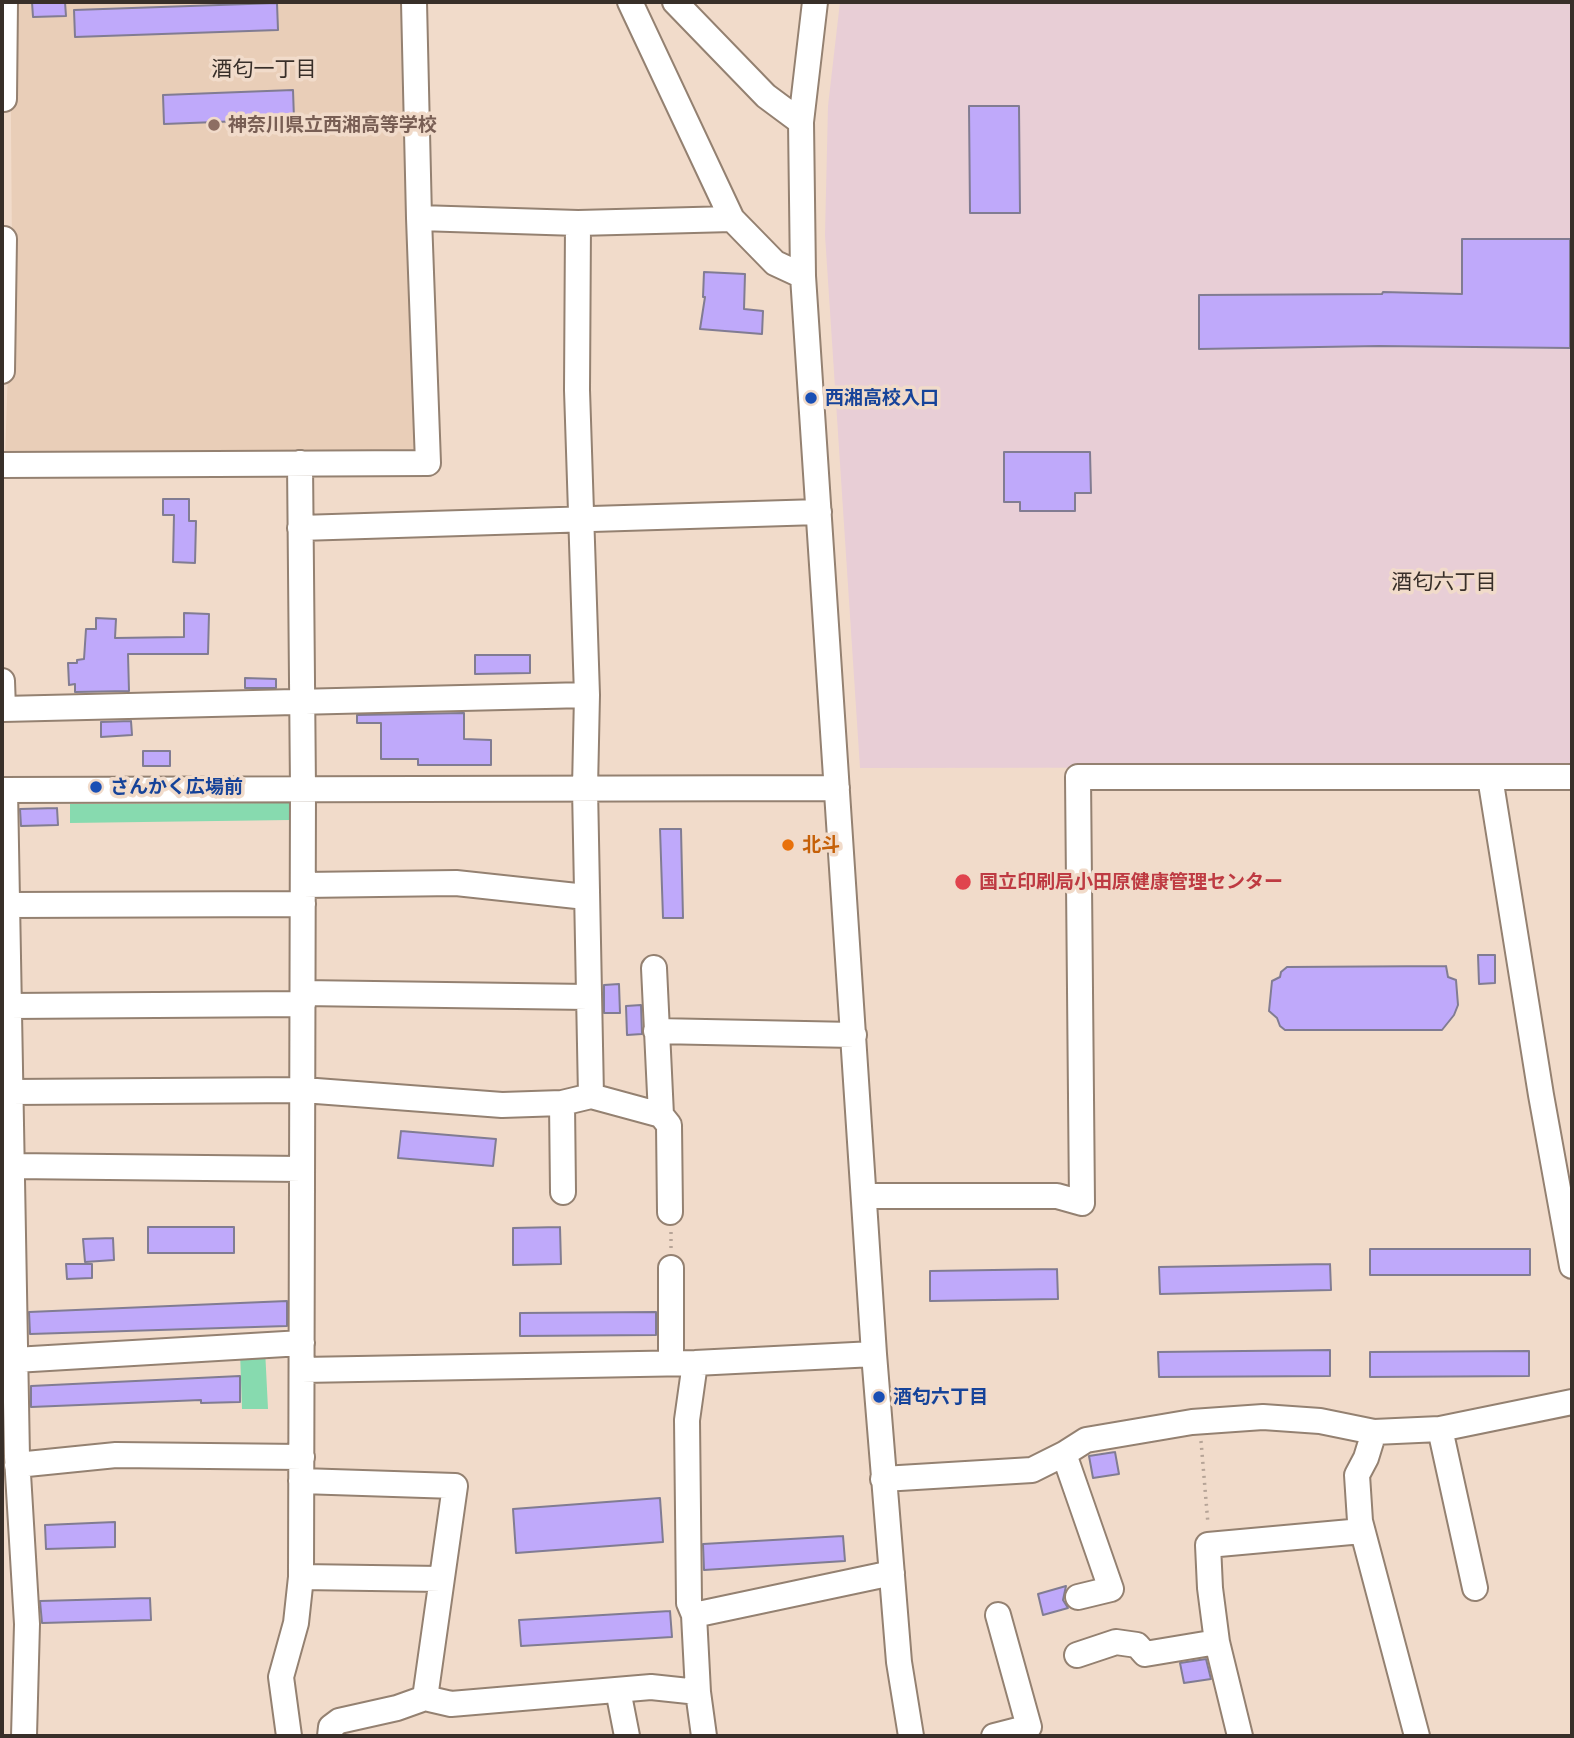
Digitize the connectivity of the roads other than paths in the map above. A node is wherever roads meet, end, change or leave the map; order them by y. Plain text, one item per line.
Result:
1 (5, 2) edge
2 (414, 2) edge
3 (630, 2) edge
4 (675, 2) edge
5 (816, 2) edge
6 (3, 99) edge
7 (801, 122) junction
8 (419, 218) junction
9 (732, 219) junction
10 (578, 223) junction
11 (4, 239) dead end
12 (2, 271) edge
13 (803, 276) junction
14 (2, 360) edge
15 (2, 371) edge
16 (300, 463) junction
17 (2, 465) edge
18 (819, 512) junction
19 (582, 520) junction
20 (300, 528) junction
21 (2, 681) edge
22 (587, 695) junction
23 (301, 701) junction
24 (1490, 777) junction
25 (1572, 777) edge
26 (585, 788) junction
27 (837, 788) junction
28 (303, 789) junction
29 (4, 790) edge
30 (303, 894) junction
31 (586, 897) junction
32 (8, 905) junction
33 (654, 968) dead end
34 (589, 996) junction
35 (303, 998) junction
36 (9, 1006) junction
37 (656, 1031) junction
38 (854, 1035) junction
39 (303, 1090) junction
40 (11, 1092) junction
41 (591, 1096) junction
42 (562, 1103) junction
43 (661, 1115) junction
44 (12, 1166) junction
45 (302, 1169) junction
46 (563, 1192) dead end
47 (865, 1204) junction
48 (670, 1212) road end
49 (1572, 1266) edge
50 (671, 1268) road end
51 (8, 1325) edge
52 (302, 1343) junction
53 (874, 1354) junction
54 (15, 1360) junction
55 (683, 1363) junction
56 (302, 1370) junction
57 (1572, 1402) edge
58 (1440, 1429) junction
59 (1374, 1432) junction
60 (1064, 1454) junction
61 (17, 1465) junction
62 (302, 1469) junction
63 (883, 1479) junction
64 (1362, 1531) junction
65 (891, 1573) junction
66 (301, 1577) junction
67 (441, 1579) junction
68 (1475, 1588) dead end
69 (1078, 1597) dead end
70 (694, 1615) junction
71 (998, 1615) dead end
72 (1216, 1642) junction
73 (1077, 1656) dead end
74 (618, 1690) junction
75 (698, 1692) junction
76 (13, 1698) edge
77 (425, 1698) junction
78 (1237, 1725) edge
79 (24, 1736) edge
80 (289, 1736) edge
81 (330, 1736) edge
82 (627, 1736) edge
83 (704, 1736) edge
84 (911, 1736) edge
85 (994, 1736) edge
86 (1417, 1736) edge

1 - 6 street
2 - 8 street
3 - 9 street
4 - 7 street
5 - 7 street
7 - 13 street
8 - 10 street
8 - 16 street
9 - 10 street
9 - 13 street
10 - 19 street
11 - 12 street
12 - 14 street
13 - 18 street
14 - 15 street
16 - 17 street
16 - 20 street
18 - 19 street
18 - 27 street
19 - 20 street
19 - 22 street
20 - 23 street
21 - 23 street
22 - 23 street
22 - 26 street
23 - 28 street
24 - 25 street
24 - 47 street
24 - 49 street
26 - 27 street
26 - 28 street
26 - 31 street
27 - 38 street
28 - 29 street
28 - 30 street
29 - 32 street
30 - 31 street
30 - 32 street
30 - 35 street
31 - 34 street
32 - 36 street
33 - 37 street
34 - 35 street
34 - 41 street
35 - 36 street
35 - 39 street
36 - 40 street
37 - 38 street
37 - 43 street
38 - 47 street
39 - 40 street
39 - 42 street
39 - 45 street
40 - 44 street
41 - 42 street
41 - 43 street
42 - 46 street
43 - 48 street
44 - 45 street
44 - 51 street
45 - 52 street
47 - 53 street
50 - 55 street
51 - 54 street
52 - 54 street
52 - 56 street
53 - 55 street
53 - 63 street
54 - 61 street
55 - 56 street
55 - 70 street
56 - 62 street
57 - 58 street
58 - 59 street
58 - 68 street
59 - 60 street
59 - 64 street
60 - 63 street
60 - 69 street
61 - 62 street
61 - 76 street
62 - 66 street
62 - 67 street
63 - 65 street
64 - 72 street
64 - 86 street
65 - 70 street
65 - 84 street
66 - 67 street
66 - 80 street
67 - 77 street
70 - 75 street
71 - 85 street
72 - 73 street
72 - 78 street
74 - 75 street
74 - 77 street
74 - 82 street
75 - 83 street
76 - 79 street
77 - 81 street

